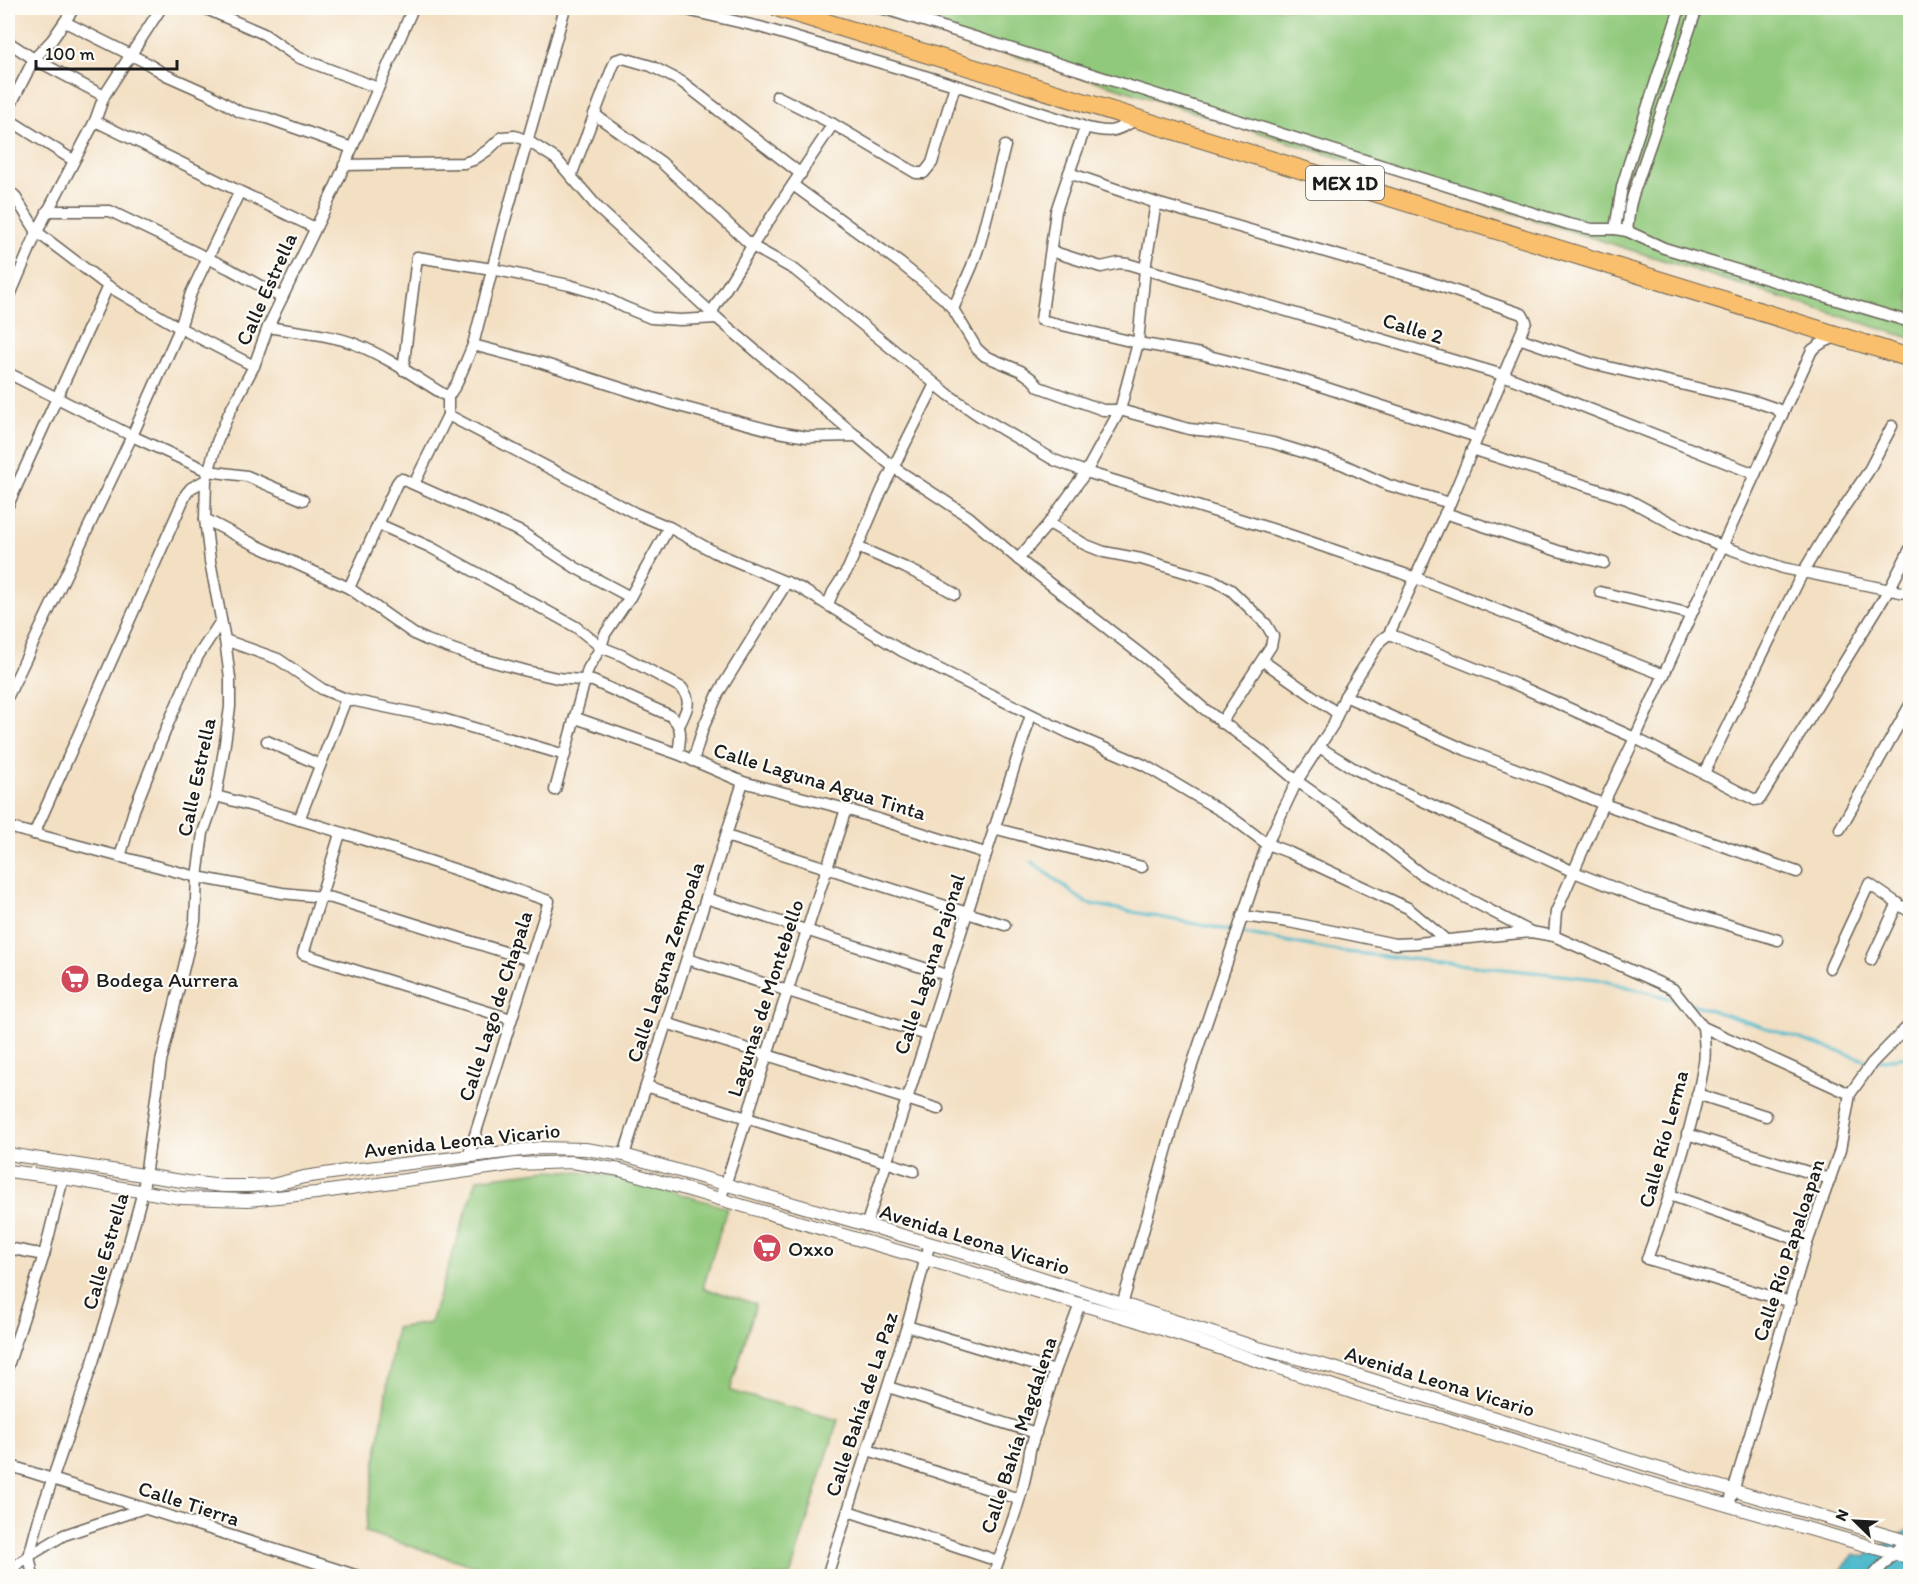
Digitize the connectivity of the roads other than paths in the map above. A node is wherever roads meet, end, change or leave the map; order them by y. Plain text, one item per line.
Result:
1 (74, 8) edge
2 (161, 8) edge
3 (204, 8) edge
4 (413, 8) edge
5 (565, 8) edge
6 (678, 8) edge
7 (779, 8) edge
8 (882, 8) edge
9 (1680, 8) edge
10 (1696, 8) edge
11 (65, 22) junction
12 (8, 42) edge
13 (131, 55) junction
14 (34, 59) junction
15 (955, 85) junction
16 (378, 88) junction
17 (104, 96) junction
18 (777, 96) dead end
19 (8, 110) edge
20 (594, 114) junction
21 (8, 119) edge
22 (1138, 119) junction
23 (95, 121) junction
24 (833, 124) junction
25 (1084, 127) junction
26 (528, 141) junction
27 (1005, 146) dead end
28 (352, 148) junction
29 (74, 160) junction
30 (344, 165) junction
31 (1069, 173) junction
32 (801, 174) junction
33 (571, 176) junction
34 (793, 185) junction
35 (8, 192) edge
36 (239, 193) junction
37 (1156, 203) junction
38 (47, 211) junction
39 (315, 228) junction
40 (1615, 229) junction
41 (1627, 231) junction
42 (37, 232) junction
43 (752, 246) junction
44 (1051, 251) junction
45 (208, 258) junction
46 (1145, 268) junction
47 (492, 269) junction
48 (108, 286) junction
49 (282, 298) junction
50 (8, 300) edge
51 (953, 309) junction
52 (714, 316) junction
53 (1911, 322) edge
54 (268, 327) junction
55 (180, 328) junction
56 (1839, 336) junction
57 (1519, 338) junction
58 (1138, 343) junction
59 (473, 345) junction
60 (1911, 358) edge
61 (254, 366) junction
62 (403, 370) junction
63 (8, 373) edge
64 (1503, 375) junction
65 (935, 384) junction
66 (448, 397) junction
67 (57, 398) junction
68 (1120, 410) junction
69 (448, 415) junction
70 (1782, 415) junction
71 (1892, 426) dead end
72 (132, 436) junction
73 (857, 436) junction
74 (1477, 437) junction
75 (1472, 449) junction
76 (893, 467) junction
77 (1086, 472) junction
78 (1755, 474) junction
79 (207, 476) junction
80 (414, 484) junction
81 (303, 500) dead end
82 (8, 505) edge
83 (1447, 508) junction
84 (205, 519) junction
85 (1049, 523) junction
86 (378, 524) junction
87 (669, 527) junction
88 (1722, 546) junction
89 (857, 547) junction
90 (1911, 549) edge
91 (1018, 559) junction
92 (1604, 563) dead end
93 (1803, 572) junction
94 (1416, 578) junction
95 (787, 582) junction
96 (349, 588) junction
97 (1890, 588) junction
98 (1600, 592) dead end
99 (955, 594) dead end
100 (1911, 594) edge
101 (630, 597) junction
102 (828, 604) junction
103 (1691, 614) junction
104 (221, 621) junction
105 (1389, 634) junction
106 (225, 640) junction
107 (600, 647) junction
108 (1263, 661) junction
109 (1664, 675) junction
110 (584, 680) junction
111 (8, 696) edge
112 (1345, 696) junction
113 (346, 699) junction
114 (1911, 705) edge
115 (1337, 713) junction
116 (1031, 715) junction
117 (576, 718) junction
118 (1221, 723) junction
119 (679, 726) junction
120 (1635, 738) junction
121 (267, 741) dead end
122 (1319, 747) junction
123 (678, 754) junction
124 (565, 755) junction
125 (693, 761) junction
126 (320, 765) junction
127 (1704, 773) junction
128 (1297, 781) junction
129 (743, 782) junction
130 (555, 790) dead end
131 (216, 796) junction
132 (1603, 804) junction
133 (846, 809) junction
134 (299, 820) junction
135 (8, 827) edge
136 (993, 828) junction
137 (1840, 828) dead end
138 (34, 834) junction
139 (340, 834) junction
140 (726, 836) junction
141 (1267, 844) junction
142 (985, 853) junction
143 (120, 857) junction
144 (1142, 867) dead end
145 (827, 868) junction
146 (1574, 872) junction
147 (1797, 872) dead end
148 (197, 877) junction
149 (320, 898) junction
150 (706, 898) junction
151 (1898, 903) junction
152 (966, 912) junction
153 (1911, 912) edge
154 (1242, 916) junction
155 (1005, 925) dead end
156 (807, 930) junction
157 (1531, 932) junction
158 (1554, 936) junction
159 (1446, 940) junction
160 (1778, 940) dead end
161 (687, 959) junction
162 (530, 960) junction
163 (1871, 960) dead end
164 (1830, 968) dead end
165 (946, 975) junction
166 (787, 991) junction
167 (511, 1019) junction
168 (666, 1023) junction
169 (1911, 1024) edge
170 (1704, 1027) junction
171 (927, 1035) junction
172 (767, 1055) junction
173 (646, 1086) junction
174 (1697, 1094) junction
175 (1850, 1094) junction
176 (906, 1099) junction
177 (938, 1110) dead end
178 (1766, 1116) dead end
179 (746, 1119) junction
180 (1687, 1134) junction
181 (8, 1154) edge
182 (624, 1155) junction
183 (468, 1157) junction
184 (886, 1163) junction
185 (8, 1171) edge
186 (914, 1171) dead end
187 (146, 1174) junction
188 (63, 1178) junction
189 (1830, 1179) junction
190 (725, 1185) junction
191 (143, 1191) junction
192 (1670, 1195) junction
193 (721, 1198) junction
194 (866, 1226) junction
195 (930, 1243) junction
196 (1808, 1243) junction
197 (8, 1248) edge
198 (44, 1255) junction
199 (926, 1258) junction
200 (1791, 1302) junction
201 (1080, 1304) junction
202 (1122, 1305) junction
203 (907, 1326) junction
204 (8, 1366) edge
205 (1055, 1371) junction
206 (888, 1387) junction
207 (1036, 1433) junction
208 (868, 1450) junction
209 (8, 1464) edge
210 (52, 1479) junction
211 (1733, 1490) junction
212 (1019, 1499) junction
213 (1729, 1505) junction
214 (141, 1509) junction
215 (848, 1511) junction
216 (1908, 1541) edge
217 (1894, 1553) junction
218 (29, 1556) junction
219 (1911, 1558) edge
220 (998, 1562) junction
221 (8, 1571) edge
222 (355, 1575) edge
223 (33, 1576) edge
224 (335, 1576) edge
225 (828, 1576) edge
226 (993, 1576) edge
227 (1873, 1576) edge

1 - 11 street
2 - 13 street
3 - 16 street
4 - 16 street, Calle Estrella
5 - 26 street
6 - 15 street
7 - 22 highway, MEX 1D
8 - 40 street
9 - 40 street
10 - 41 street
11 - 13 street
11 - 14 street
12 - 14 street
13 - 17 street
13 - 28 street
14 - 17 street
14 - 19 street
15 - 24 street
15 - 25 street
16 - 28 street, Calle Estrella
17 - 23 street
18 - 24 street
20 - 32 street
20 - 33 street
20 - 43 street
21 - 29 street
22 - 25 street
22 - 56 highway, MEX 1D
23 - 29 street
23 - 36 street
24 - 32 street
25 - 31 street
26 - 30 street
26 - 33 street
26 - 47 street
27 - 51 street
28 - 30 street, Calle Estrella
29 - 38 street
30 - 39 street, Calle Estrella
31 - 37 street
31 - 44 street
32 - 34 street
33 - 52 street
34 - 43 street
34 - 51 street
35 - 42 street
36 - 39 street
36 - 45 street
37 - 46 street
37 - 57 street
38 - 42 street
38 - 45 street
39 - 49 street, Calle Estrella
40 - 41 street
41 - 53 street
42 - 48 street
42 - 50 street
43 - 52 street
43 - 65 street
44 - 46 street, Calle 2
44 - 58 street
45 - 49 street
45 - 55 street
46 - 58 street
46 - 64 street, Calle 2
47 - 52 street
47 - 59 street
47 - 62 street
48 - 55 street
48 - 67 street
49 - 54 street, Calle Estrella
51 - 68 street
52 - 73 street
54 - 61 street, Calle Estrella
54 - 62 street
55 - 61 street
55 - 72 street
56 - 60 highway, MEX 1D
56 - 70 street
57 - 64 street
57 - 70 street
58 - 68 street
58 - 74 street
59 - 66 street
59 - 73 street
61 - 79 street, Calle Estrella
62 - 66 street
63 - 67 street
64 - 74 street
64 - 78 street, Calle 2
65 - 76 street
65 - 77 street
66 - 69 street
67 - 72 street
67 - 82 street
68 - 77 street
68 - 83 street
69 - 80 street
69 - 87 street
70 - 78 street
71 - 93 street
72 - 79 street
72 - 111 street
73 - 76 street
74 - 75 street
75 - 83 street
75 - 88 street
76 - 89 street
76 - 91 street
77 - 85 street
77 - 94 street
78 - 88 street
79 - 81 street
79 - 84 street, Calle Estrella
79 - 138 street
80 - 86 street
80 - 101 street
83 - 92 street
83 - 94 street
84 - 96 street
84 - 104 street, Calle Estrella
85 - 91 street
85 - 108 street
86 - 96 street
86 - 107 street
87 - 95 street
87 - 101 street
88 - 93 street
88 - 103 street
89 - 99 street
89 - 102 street
90 - 97 street
91 - 118 street
93 - 97 street
93 - 127 street
94 - 105 street
94 - 109 street
95 - 102 street
95 - 125 street
96 - 110 street
97 - 100 street
97 - 127 street
98 - 103 street
101 - 107 street
102 - 116 street
103 - 109 street
104 - 106 street, Calle Estrella
104 - 143 street
105 - 112 street
105 - 120 street
106 - 113 street
106 - 131 street, Calle Estrella
107 - 110 street
107 - 119 street
108 - 115 street
108 - 118 street
109 - 120 street
110 - 117 street
110 - 119 street
112 - 115 street
112 - 132 street
113 - 124 street
113 - 126 street
114 - 137 street
115 - 122 street
116 - 136 street, Calle Laguna Pajonal
116 - 141 street
117 - 123 street, Calle Laguna Agua Tinta
117 - 124 street
118 - 128 street
119 - 123 street
120 - 127 street
120 - 132 street
121 - 126 street
122 - 128 street
122 - 146 street
123 - 125 street, Calle Laguna Agua Tinta
124 - 130 street
125 - 129 street, Calle Laguna Agua Tinta
126 - 134 street
128 - 141 street
128 - 157 street
129 - 133 street, Calle Laguna Agua Tinta
129 - 140 street, Calle Laguna Zempoala
131 - 134 street
131 - 148 street, Calle Estrella
132 - 146 street
132 - 147 street
133 - 142 street, Calle Laguna Agua Tinta
133 - 145 street, Lagunas de Montebello
134 - 139 street
135 - 138 street
136 - 142 street, Calle Laguna Pajonal
136 - 144 street
138 - 143 street
139 - 149 street
139 - 162 street, Calle Lago de Chapala
140 - 145 street
140 - 150 street, Calle Laguna Zempoala
141 - 154 street
141 - 159 street
142 - 152 street, Calle Laguna Pajonal
143 - 148 street
145 - 152 street
145 - 156 street, Lagunas de Montebello
146 - 158 street
146 - 160 street
148 - 149 street
148 - 187 street, Calle Estrella
149 - 162 street
149 - 167 street
150 - 156 street
150 - 161 street, Calle Laguna Zempoala
151 - 153 street
151 - 163 street
151 - 164 street
152 - 155 street
152 - 165 street, Calle Laguna Pajonal
154 - 159 street
154 - 202 street
156 - 165 street
156 - 166 street, Lagunas de Montebello
157 - 158 street
157 - 159 street
158 - 170 street
161 - 166 street
161 - 168 street, Calle Laguna Zempoala
162 - 167 street, Calle Lago de Chapala
165 - 171 street, Calle Laguna Pajonal
166 - 171 street
166 - 172 street, Lagunas de Montebello
167 - 183 street, Calle Lago de Chapala
168 - 172 street
168 - 173 street, Calle Laguna Zempoala
169 - 175 street, Calle Río Papaloapan
170 - 174 street, Calle Río Lerma
170 - 175 street
171 - 176 street, Calle Laguna Pajonal
172 - 176 street
172 - 179 street, Lagunas de Montebello
173 - 179 street
173 - 182 street, Calle Laguna Zempoala
174 - 178 street
174 - 180 street, Calle Río Lerma
175 - 189 street, Calle Río Papaloapan
176 - 177 street
176 - 184 street, Calle Laguna Pajonal
179 - 184 street
179 - 190 street, Lagunas de Montebello
180 - 189 street
180 - 192 street, Calle Río Lerma
181 - 187 street, Avenida Leona Vicario
182 - 183 street, Avenida Leona Vicario
182 - 190 street, Avenida Leona Vicario
183 - 187 street, Avenida Leona Vicario
184 - 186 street
184 - 194 street, Calle Laguna Pajonal
185 - 188 street, Avenida Leona Vicario
187 - 191 street, Calle Estrella
188 - 191 street, Avenida Leona Vicario
188 - 198 street
189 - 196 street, Calle Río Papaloapan
190 - 193 street, Lagunas de Montebello
190 - 194 street, Avenida Leona Vicario
191 - 193 street, Avenida Leona Vicario
191 - 210 street, Calle Estrella
192 - 196 street
192 - 200 street, Calle Río Lerma
193 - 199 street, Avenida Leona Vicario
194 - 195 street, Avenida Leona Vicario
195 - 199 street, Calle Bahía de La Paz
195 - 202 street, Avenida Leona Vicario
196 - 200 street, Calle Río Papaloapan
197 - 198 street
198 - 204 street
199 - 201 street, Avenida Leona Vicario
199 - 203 street, Calle Bahía de La Paz
200 - 211 street, Calle Río Papaloapan
201 - 205 street, Calle Bahía Magdalena
201 - 213 street, Avenida Leona Vicario
202 - 211 street, Avenida Leona Vicario
203 - 205 street
203 - 206 street, Calle Bahía de La Paz
205 - 207 street, Calle Bahía Magdalena
206 - 207 street
206 - 208 street, Calle Bahía de La Paz
207 - 212 street, Calle Bahía Magdalena
208 - 212 street
208 - 215 street, Calle Bahía de La Paz
209 - 210 street, Calle Tierra
210 - 214 street, Calle Tierra
210 - 218 street, Calle Estrella
211 - 213 street, Calle Río Papaloapan
211 - 216 street, Avenida Leona Vicario
212 - 220 street, Calle Bahía Magdalena
213 - 217 street, Avenida Leona Vicario
214 - 218 street
214 - 222 street, Calle Tierra
215 - 220 street
215 - 225 street, Calle Bahía de La Paz
216 - 217 street
217 - 219 street, Avenida Leona Vicario
217 - 227 street
218 - 221 street
218 - 223 street, Calle Estrella
220 - 226 street, Calle Bahía Magdalena
222 - 224 street

